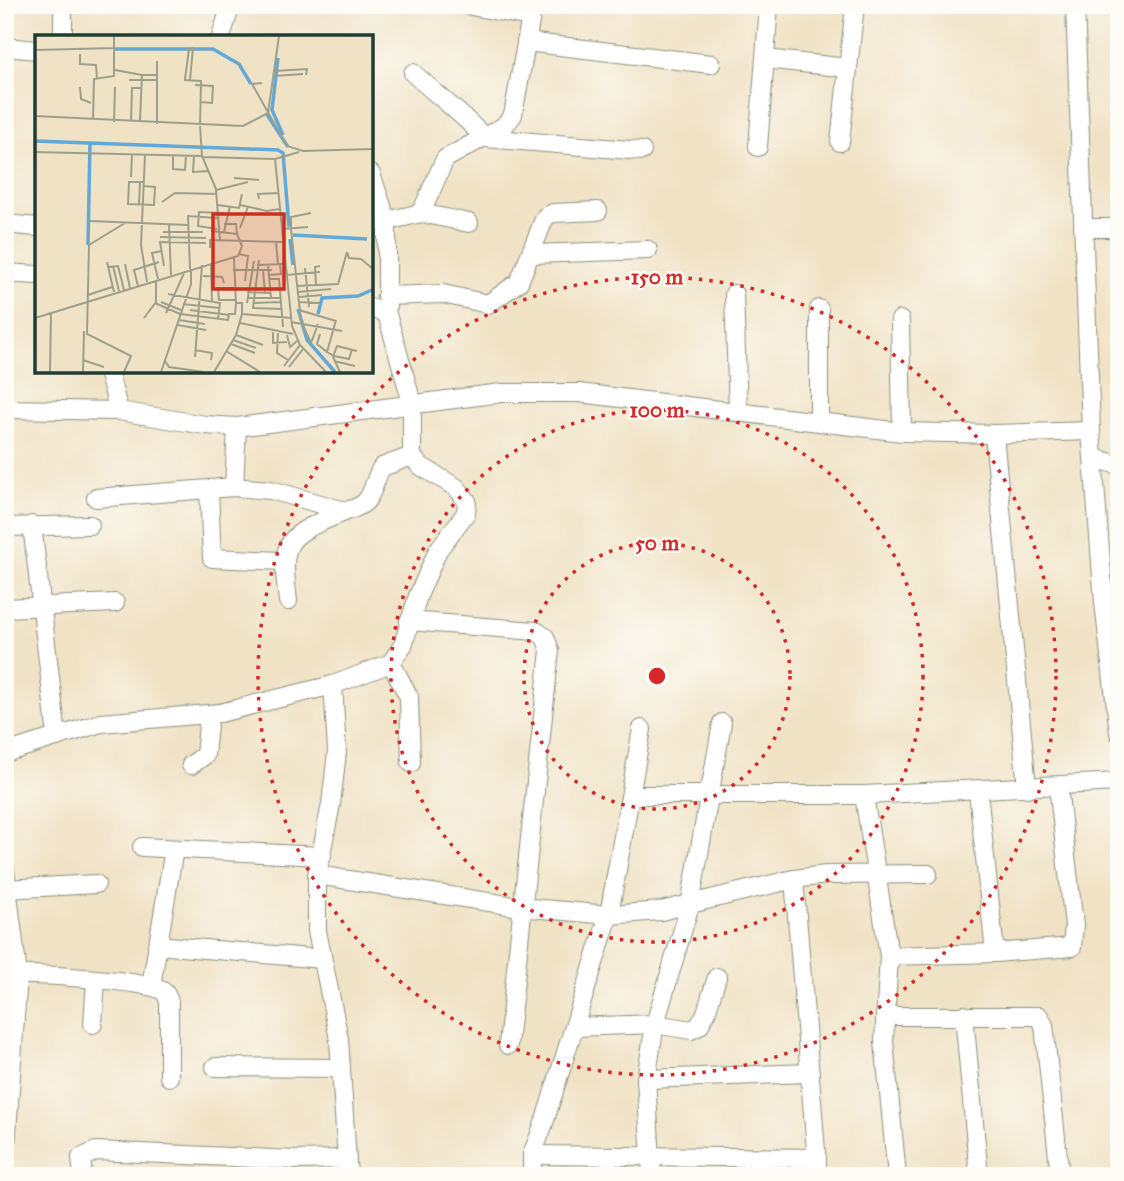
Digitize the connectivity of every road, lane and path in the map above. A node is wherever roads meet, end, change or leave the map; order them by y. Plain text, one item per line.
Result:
1 (63, 5) edge
2 (231, 5) edge
3 (466, 5) edge
4 (769, 5) edge
5 (855, 5) edge
6 (1075, 5) edge
7 (531, 11) edge
8 (63, 35) edge
9 (221, 35) edge
10 (526, 42) junction
11 (5, 47) edge
12 (35, 50) edge
13 (765, 59) junction
14 (711, 64) dead end
15 (848, 68) junction
16 (413, 73) dead end
17 (485, 138) junction
18 (840, 142) dead end
19 (758, 148) dead end
20 (642, 151) dead end
21 (373, 180) edge
22 (598, 211) dead end
23 (421, 213) junction
24 (387, 220) junction
25 (469, 223) dead end
26 (5, 224) edge
27 (35, 227) edge
28 (1083, 228) junction
29 (1119, 228) edge
30 (649, 250) dead end
31 (532, 254) junction
32 (5, 273) edge
33 (35, 275) edge
34 (734, 294) dead end
35 (382, 306) edge
36 (819, 309) dead end
37 (900, 320) dead end
38 (109, 373) edge
39 (412, 403) junction
40 (5, 409) edge
41 (119, 411) junction
42 (738, 411) junction
43 (819, 422) junction
44 (237, 427) junction
45 (1091, 431) junction
46 (902, 432) junction
47 (994, 434) junction
48 (412, 456) junction
49 (1093, 458) junction
50 (1119, 465) edge
51 (234, 486) junction
52 (209, 490) junction
53 (96, 498) dead end
54 (345, 511) junction
55 (32, 524) junction
56 (90, 525) dead end
57 (5, 527) edge
58 (283, 561) junction
59 (288, 601) dead end
60 (115, 603) dead end
61 (42, 606) junction
62 (5, 608) edge
63 (413, 610) junction
64 (1112, 624) edge
65 (391, 663) junction
66 (333, 685) junction
67 (209, 715) junction
68 (722, 723) dead end
69 (642, 729) dead end
70 (1119, 733) edge
71 (57, 737) junction
72 (5, 753) edge
73 (411, 762) dead end
74 (191, 765) dead end
75 (1119, 782) edge
76 (1058, 786) junction
77 (1027, 788) junction
78 (978, 790) junction
79 (710, 793) junction
80 (631, 795) junction
81 (864, 795) junction
82 (142, 847) dead end
83 (174, 849) junction
84 (322, 856) junction
85 (5, 870) edge
86 (874, 874) junction
87 (928, 874) dead end
88 (317, 875) junction
89 (794, 879) junction
90 (96, 884) dead end
91 (7, 888) edge
92 (690, 905) junction
93 (520, 907) junction
94 (609, 915) junction
95 (157, 946) junction
96 (995, 953) junction
97 (889, 956) junction
98 (322, 959) junction
99 (11, 975) edge
100 (717, 977) dead end
101 (96, 980) junction
102 (151, 986) junction
103 (964, 1015) junction
104 (885, 1016) junction
105 (93, 1024) dead end
106 (655, 1024) junction
107 (575, 1027) junction
108 (508, 1045) dead end
109 (9, 1053) edge
110 (215, 1066) dead end
111 (341, 1068) junction
112 (810, 1073) junction
113 (169, 1077) dead end
114 (646, 1079) junction
115 (6, 1132) edge
116 (532, 1155) junction
117 (650, 1156) junction
118 (5, 1160) edge
119 (347, 1167) edge
120 (817, 1167) edge
121 (83, 1176) edge
122 (532, 1176) edge
123 (652, 1176) edge
124 (897, 1176) edge
125 (979, 1176) edge
126 (1060, 1176) edge

1 - 8 street
2 - 9 street
3 - 7 street
4 - 13 street
5 - 15 street
6 - 28 street
7 - 10 street
10 - 14 street
10 - 17 street
11 - 12 street
13 - 15 street
13 - 19 street
15 - 18 street
16 - 17 street
17 - 20 street
17 - 23 street
21 - 24 street
22 - 31 street
23 - 24 street
23 - 25 street
24 - 35 street
26 - 27 street
28 - 29 street
28 - 45 street
30 - 31 street
31 - 35 street
32 - 33 street
34 - 42 street
35 - 39 street
36 - 43 street
37 - 46 street
38 - 41 street
39 - 42 street
39 - 44 street
39 - 48 street
40 - 41 street
41 - 44 street
42 - 43 street
43 - 46 street
44 - 51 street
45 - 47 street
45 - 49 street
46 - 47 street
47 - 77 street
48 - 54 street
48 - 63 street
49 - 50 street
49 - 64 street
51 - 52 street
51 - 54 street
52 - 53 street
52 - 58 street
54 - 58 street
55 - 56 street
55 - 57 street
55 - 61 street
58 - 59 street
60 - 61 street
61 - 62 street
61 - 71 street
63 - 65 street
63 - 93 street
64 - 70 street
65 - 66 street
65 - 73 street
66 - 67 street
66 - 84 street
67 - 71 street
67 - 74 street
68 - 79 street
69 - 80 street
71 - 72 street
75 - 76 street
76 - 77 street
76 - 96 street
77 - 78 street
78 - 81 street
78 - 96 street
79 - 80 street
79 - 81 street
79 - 92 street
80 - 94 street
81 - 86 street
82 - 83 street
83 - 84 street
83 - 95 street
84 - 88 street
85 - 91 street
86 - 87 street
86 - 89 street
86 - 97 street
88 - 93 street
88 - 98 street
89 - 92 street
89 - 112 street
90 - 91 street
91 - 99 street
92 - 94 street
92 - 106 street
93 - 94 street
93 - 108 street
94 - 107 street
95 - 98 street
95 - 102 street
96 - 97 street
97 - 104 street
98 - 111 street
99 - 101 street
99 - 109 street
100 - 106 street
101 - 102 street
101 - 105 street
102 - 113 street
103 - 104 street
103 - 125 street
103 - 126 street
104 - 124 street
106 - 107 street
106 - 114 street
107 - 116 street
109 - 115 street
110 - 111 street
111 - 119 street
112 - 114 street
112 - 120 street
114 - 117 street
115 - 118 street
116 - 117 street
116 - 122 street
117 - 120 street
117 - 123 street
119 - 121 street

